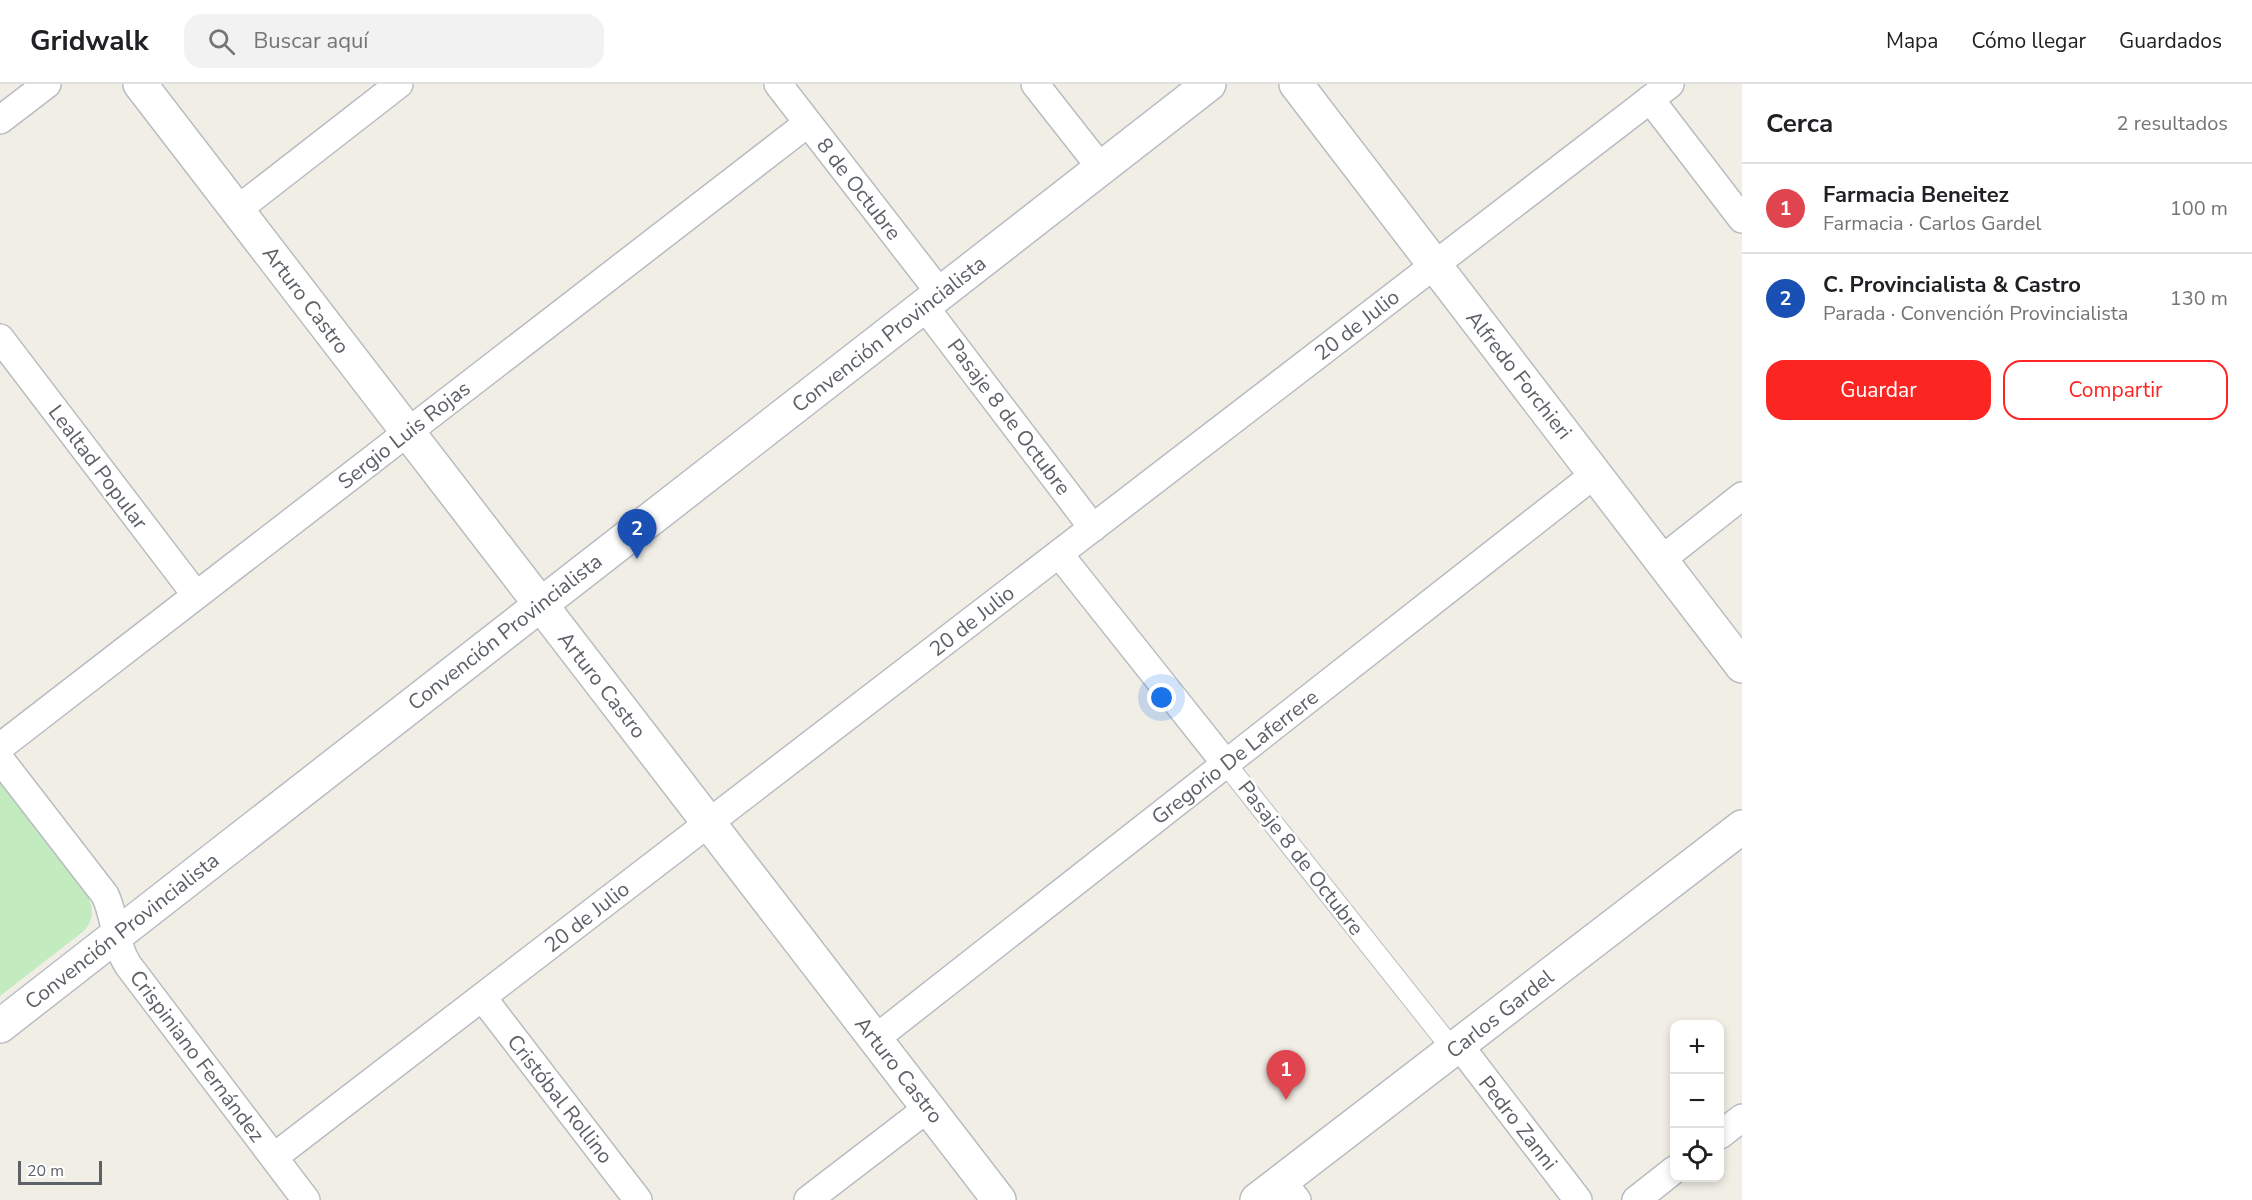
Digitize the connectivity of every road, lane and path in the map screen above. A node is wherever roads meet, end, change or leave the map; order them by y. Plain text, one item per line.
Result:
1 (47, 84) edge
2 (140, 84) edge
3 (399, 84) edge
4 (778, 84) edge
5 (1035, 84) edge
6 (1209, 84) edge
7 (1296, 84) edge
8 (1660, 92) edge
9 (0, 120) edge
10 (808, 123) junction
11 (1101, 168) junction
12 (237, 210) junction
13 (1742, 219) edge
14 (1435, 265) junction
15 (932, 299) junction
16 (0, 338) edge
17 (407, 432) junction
18 (1595, 474) junction
19 (1742, 496) edge
20 (1093, 528) junction
21 (1059, 554) junction
22 (1661, 560) junction
23 (196, 595) junction
24 (540, 606) junction
25 (1742, 666) edge
26 (0, 747) edge
27 (0, 759) edge
28 (1226, 764) junction
29 (708, 824) junction
30 (1742, 827) edge
31 (115, 936) junction
32 (482, 997) junction
33 (0, 1026) edge
34 (875, 1039) junction
35 (1456, 1047) junction
36 (928, 1108) junction
37 (1742, 1118) edge
38 (1724, 1131) edge
39 (274, 1157) junction
40 (1670, 1173) edge
41 (1279, 1194) edge
42 (306, 1200) edge
43 (638, 1200) edge
44 (808, 1200) edge
45 (999, 1200) edge
46 (1578, 1200) edge
47 (1636, 1200) edge

1 - 9 street
2 - 12 street, Arturo Castro
3 - 12 street
4 - 10 street, 8 de Octubre
5 - 11 street
6 - 11 street, Convención Provincialista
7 - 14 street, Alfredo Forchieri
8 - 13 street
8 - 14 street, 20 de Julio
10 - 15 street, 8 de Octubre
10 - 17 street, Sergio Luis Rojas
11 - 15 street, Convención Provincialista
12 - 17 street, Arturo Castro
14 - 18 street, Alfredo Forchieri
14 - 20 street, 20 de Julio
15 - 20 street, Pasaje 8 de Octubre
15 - 24 street, Convención Provincialista
16 - 23 street, Lealtad Popular
17 - 23 street, Sergio Luis Rojas
17 - 24 street, Arturo Castro
18 - 22 street, Alfredo Forchieri
18 - 28 street, Gregorio De Laferrere
19 - 22 street
20 - 21 street, 20 de Julio
21 - 28 street, Pasaje 8 de Octubre
21 - 29 street, 20 de Julio
22 - 25 street, Alfredo Forchieri
23 - 26 street, Sergio Luis Rojas
24 - 29 street, Arturo Castro
24 - 31 street, Convención Provincialista
27 - 31 street, Crispiniano Fernández
28 - 34 street, Gregorio De Laferrere
28 - 35 street, Pasaje 8 de Octubre
29 - 32 street, 20 de Julio
29 - 34 street, Arturo Castro
30 - 35 street, Carlos Gardel
31 - 33 street, Convención Provincialista
31 - 39 street, Crispiniano Fernández
32 - 39 street, 20 de Julio
32 - 43 street, Cristóbal Rollino
34 - 36 street, Arturo Castro
35 - 41 street, Carlos Gardel
35 - 46 street, Pedro Zanni
36 - 44 street
36 - 45 street, Arturo Castro
37 - 38 street
39 - 42 street, Crispiniano Fernández
40 - 47 street

